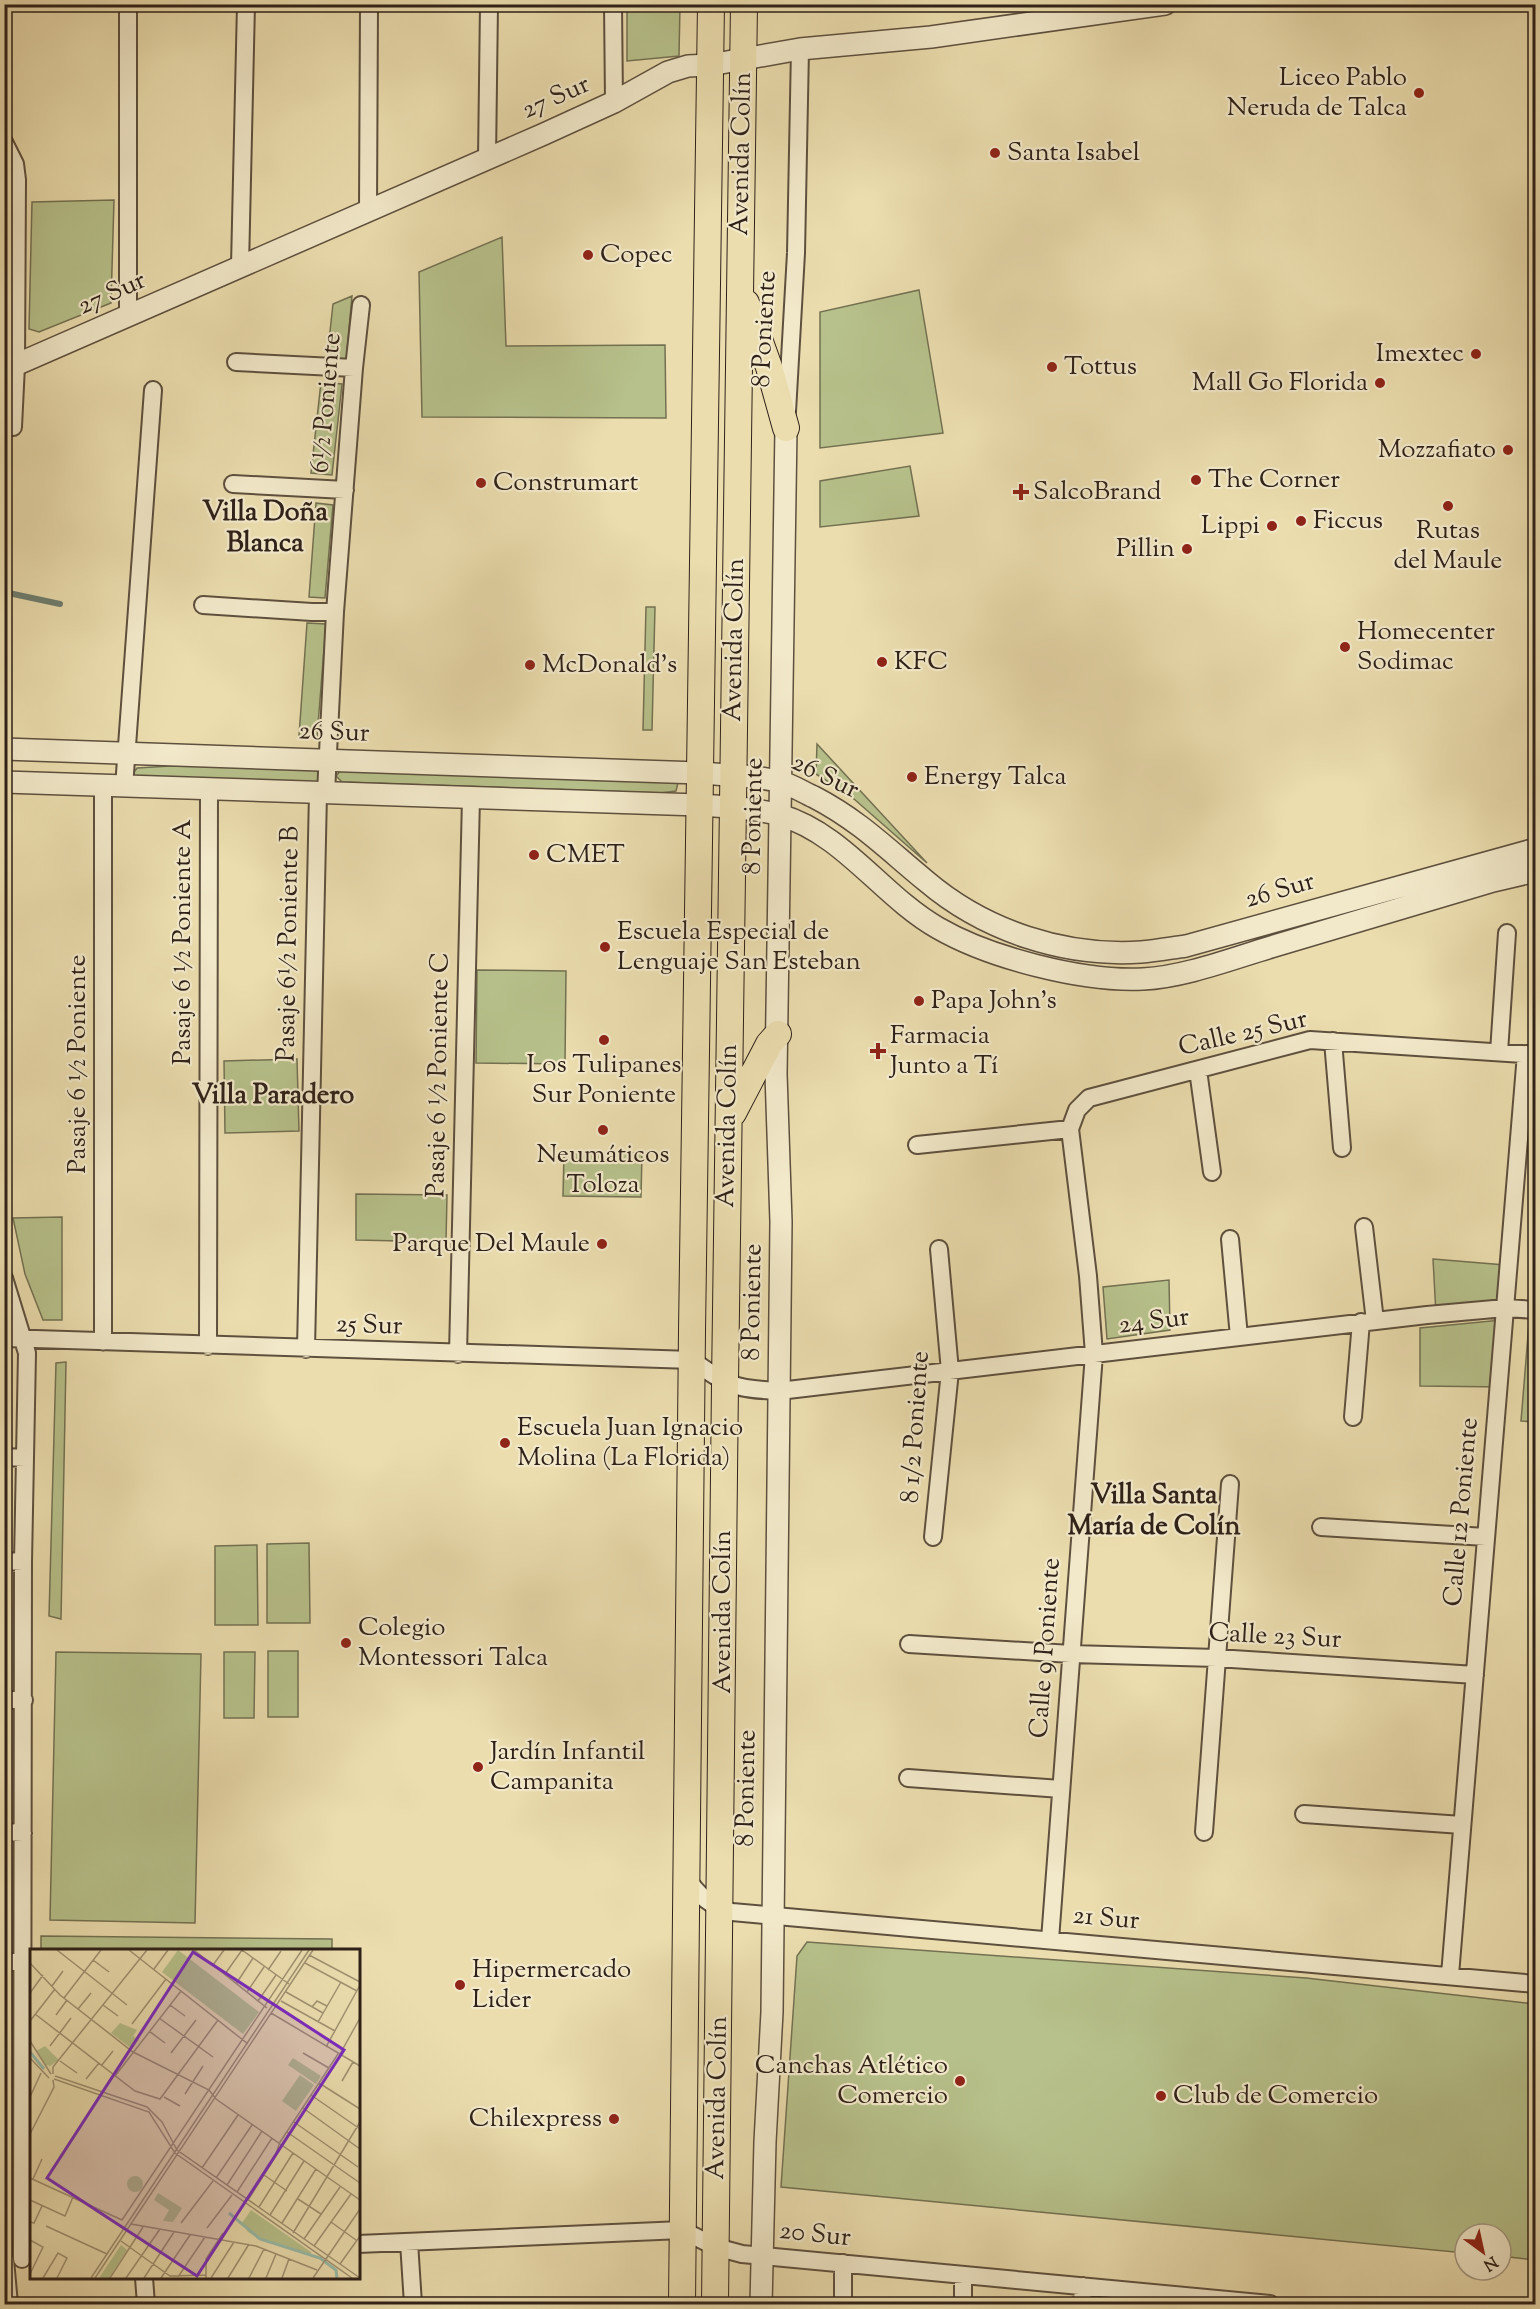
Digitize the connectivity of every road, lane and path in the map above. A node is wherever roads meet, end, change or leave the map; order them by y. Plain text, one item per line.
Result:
1 (128, 4) edge
2 (246, 4) edge
3 (369, 4) edge
4 (489, 4) edge
5 (613, 4) edge
6 (711, 4) edge
7 (744, 4) edge
8 (1165, 4) edge
9 (800, 49) junction
10 (743, 58) junction
11 (710, 65) junction
12 (614, 102) junction
13 (4, 142) edge
14 (487, 159) junction
15 (368, 210) junction
16 (240, 266) junction
17 (740, 286) junction
18 (362, 305) dead end
19 (128, 316) junction
20 (236, 362) dead end
21 (10, 367) edge
22 (354, 368) junction
23 (153, 390) dead end
24 (13, 428) dead end
25 (786, 428) junction
26 (233, 484) dead end
27 (345, 490) junction
28 (203, 605) dead end
29 (335, 612) junction
30 (14, 749) edge
31 (125, 753) junction
32 (327, 759) junction
33 (4, 763) edge
34 (699, 773) junction
35 (734, 776) junction
36 (4, 782) edge
37 (781, 782) junction
38 (114, 786) junction
39 (209, 790) junction
40 (322, 793) junction
41 (471, 798) junction
42 (699, 805) junction
43 (733, 807) junction
44 (780, 816) junction
45 (1536, 849) edge
46 (1536, 871) edge
47 (1507, 933) dead end
48 (1143, 952) junction
49 (1118, 978) junction
50 (778, 1034) junction
51 (1333, 1041) junction
52 (1499, 1052) junction
53 (1531, 1054) edge
54 (1198, 1070) junction
55 (1077, 1110) joint
56 (729, 1124) junction
57 (1070, 1129) junction
58 (917, 1145) dead end
59 (1342, 1148) dead end
60 (1212, 1172) dead end
61 (1364, 1227) dead end
62 (1230, 1239) dead end
63 (939, 1249) dead end
64 (4, 1278) edge
65 (1505, 1308) junction
66 (1536, 1310) edge
67 (1368, 1322) junction
68 (1239, 1337) junction
69 (4, 1338) edge
70 (24, 1339) junction
71 (103, 1342) junction
72 (208, 1346) junction
73 (306, 1349) junction
74 (458, 1354) junction
75 (1094, 1354) junction
76 (692, 1360) junction
77 (950, 1371) junction
78 (725, 1383) junction
79 (779, 1392) junction
80 (1353, 1417) dead end
81 (4, 1457) edge
82 (25, 1458) junction
83 (1230, 1484) dead end
84 (1321, 1527) dead end
85 (933, 1537) dead end
86 (1486, 1537) junction
87 (4, 1561) edge
88 (23, 1562) junction
89 (909, 1644) dead end
90 (1071, 1654) junction
91 (1217, 1658) junction
92 (1474, 1675) junction
93 (4, 1700) edge
94 (24, 1701) junction
95 (908, 1778) dead end
96 (1061, 1789) junction
97 (1304, 1814) dead end
98 (1462, 1825) junction
99 (4, 1832) edge
100 (1204, 1832) dead end
101 (23, 1833) junction
102 (686, 1877) junction
103 (721, 1909) junction
104 (773, 1915) junction
105 (1050, 1940) junction
106 (4, 1962) edge
107 (22, 1962) junction
108 (1450, 1975) junction
109 (1536, 1984) edge
110 (27, 2116) edge
111 (682, 2230) junction
112 (409, 2242) junction
113 (360, 2244) edge
114 (716, 2247) junction
115 (762, 2255) junction
116 (16, 2260) edge
117 (843, 2263) junction
118 (963, 2275) junction
119 (144, 2279) edge
120 (1083, 2286) junction
121 (1208, 2301) edge
122 (9, 2304) edge
123 (146, 2304) edge
124 (413, 2304) edge
125 (682, 2304) edge
126 (716, 2304) edge
127 (761, 2304) edge
128 (843, 2304) edge
129 (963, 2304) edge
130 (1082, 2304) edge
131 (1270, 2304) edge

1 - 19 street
2 - 16 street
3 - 15 street
4 - 14 street
5 - 12 street
6 - 11 main road, Avenida Colín
7 - 10 main road, Avenida Colín
8 - 9 street, 27 Sur
9 - 10 street, 27 Sur
9 - 25 street, 8 Poniente
10 - 11 street, 27 Sur
10 - 17 main road, Avenida Colín
11 - 12 street, 27 Sur
11 - 34 main road, Avenida Colín
12 - 14 street, 27 Sur
13 - 21 street
14 - 15 street, 27 Sur
15 - 16 street, 27 Sur
16 - 19 street, 27 Sur
17 - 25 main road
17 - 35 main road, Avenida Colín
18 - 22 street, 6½ Poniente
19 - 21 street, 27 Sur
20 - 22 street
21 - 24 street
22 - 27 street, 6½ Poniente
23 - 31 street, Pasaje 6 ½ Poniente
25 - 37 street, 8 Poniente
26 - 27 street
27 - 29 street, 6½ Poniente
28 - 29 street
29 - 32 street, 6½ Poniente
30 - 31 street, 26 Sur
30 - 33 street
31 - 32 street, 26 Sur
31 - 38 street, Pasaje 6 ½ Poniente
32 - 34 street, 26 Sur
32 - 40 street, 6½ Poniente
34 - 35 street, 26 Sur
34 - 42 main road, Avenida Colín
35 - 37 street, 26 Sur
35 - 43 main road, Avenida Colín
36 - 38 street, 26 Sur
37 - 44 street, 8 Poniente
37 - 48 street, 26 Sur
38 - 39 street, 26 Sur
38 - 71 street, Pasaje 6 ½ Poniente
39 - 40 street, 26 Sur
39 - 72 street, Pasaje 6 ½ Poniente A
40 - 41 street, 26 Sur
40 - 73 street, Pasaje 6½ Poniente B
41 - 42 street, 26 Sur
41 - 74 street, Pasaje 6 ½ Poniente C
42 - 43 street, 26 Sur
42 - 76 main road, Avenida Colín
43 - 44 street, 26 Sur
43 - 56 main road, Avenida Colín
44 - 49 street, 26 Sur
44 - 50 street, 8 Poniente
45 - 48 street, 26 Sur
46 - 49 street, 26 Sur
47 - 52 street
48 - 49 street
50 - 56 main road
50 - 79 street, 8 Poniente
51 - 52 street, Calle 25 Sur
51 - 54 street, Calle 25 Sur
51 - 59 street
52 - 53 street, Calle 25 Sur
53 - 65 street, Calle 12 Poniente
54 - 55 street, Calle 25 Sur
54 - 60 street
55 - 57 street, Calle 9 Poniente
56 - 78 main road, Avenida Colín
57 - 58 street
57 - 75 street, Calle 9 Poniente
61 - 67 street
62 - 68 street
63 - 77 street, 8 1/2 Poniente
64 - 70 street
65 - 66 street, 24 Sur
65 - 67 street, 24 Sur
65 - 86 street, Calle 12 Poniente
67 - 68 street, 24 Sur
67 - 80 street
68 - 75 street, 24 Sur
69 - 70 street, 25 Sur
70 - 71 street, 25 Sur
70 - 82 street
71 - 72 street, 25 Sur
72 - 73 street, 25 Sur
73 - 74 street, 25 Sur
74 - 76 street, 25 Sur
75 - 77 street, 24 Sur
75 - 90 street, Calle 9 Poniente
76 - 78 street
76 - 102 main road, Avenida Colín
77 - 79 street, 24 Sur
77 - 85 street, 8 1/2 Poniente
78 - 79 street, 24 Sur
78 - 103 main road, Avenida Colín
79 - 104 street, 8 Poniente
81 - 82 street
82 - 88 street
83 - 91 street
84 - 86 street
86 - 92 street, Calle 12 Poniente
87 - 88 street
88 - 94 street
89 - 90 street, Calle 23 Sur
90 - 91 street, Calle 23 Sur
90 - 96 street, Calle 9 Poniente
91 - 92 street, Calle 23 Sur
91 - 100 street
92 - 98 street, Calle 12 Poniente
93 - 94 street
94 - 101 street
95 - 96 street
96 - 105 street, Calle 9 Poniente
97 - 98 street
98 - 108 street, Calle 12 Poniente
99 - 101 street
101 - 107 street
102 - 103 street
102 - 111 main road, Avenida Colín
103 - 104 street, 21 Sur
103 - 114 main road, Avenida Colín
104 - 105 street, 21 Sur
104 - 115 street, 8 Poniente
105 - 108 street, 21 Sur
106 - 107 street
107 - 110 street
108 - 109 street, 21 Sur
110 - 116 street
111 - 112 street, 20 Sur
111 - 114 street, 20 Sur
111 - 125 main road, Avenida Colín
112 - 113 street, 20 Sur
112 - 124 street
114 - 115 street, 20 Sur
114 - 126 main road, Avenida Colín
115 - 117 street, 20 Sur
115 - 127 street, 8 Poniente
116 - 122 street
117 - 118 street, 20 Sur
117 - 128 street
118 - 120 street, 20 Sur
118 - 129 street
119 - 123 street
120 - 121 street, 20 Sur
120 - 130 street
121 - 131 street, 20 Sur

